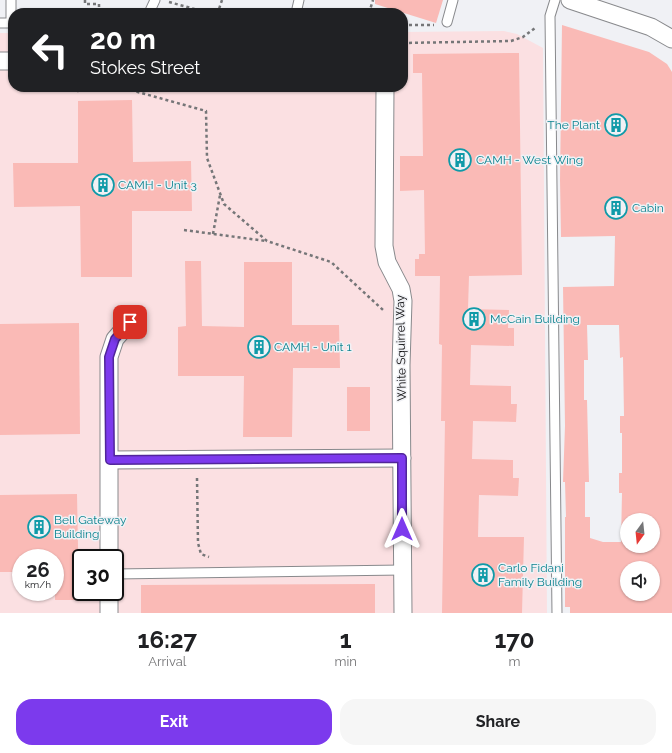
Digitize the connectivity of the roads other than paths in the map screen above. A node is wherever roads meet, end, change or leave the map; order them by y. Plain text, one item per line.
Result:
1 (454, 0) edge
2 (555, 0) edge
3 (570, 0) edge
4 (447, 22) road end
5 (672, 39) edge
6 (385, 92) edge
7 (130, 322) dead end
8 (402, 458) junction
9 (110, 460) junction
10 (109, 549) edge
11 (403, 570) junction
12 (124, 574) edge
13 (109, 601) edge
14 (109, 613) edge
15 (403, 613) edge
16 (557, 613) edge

1 - 4 lane
2 - 16 lane
3 - 5 street
6 - 8 street, White Squirrel Way
7 - 9 street
8 - 9 street
8 - 11 street, White Squirrel Way
9 - 10 street
11 - 12 lane
11 - 15 street, White Squirrel Way
13 - 14 street

